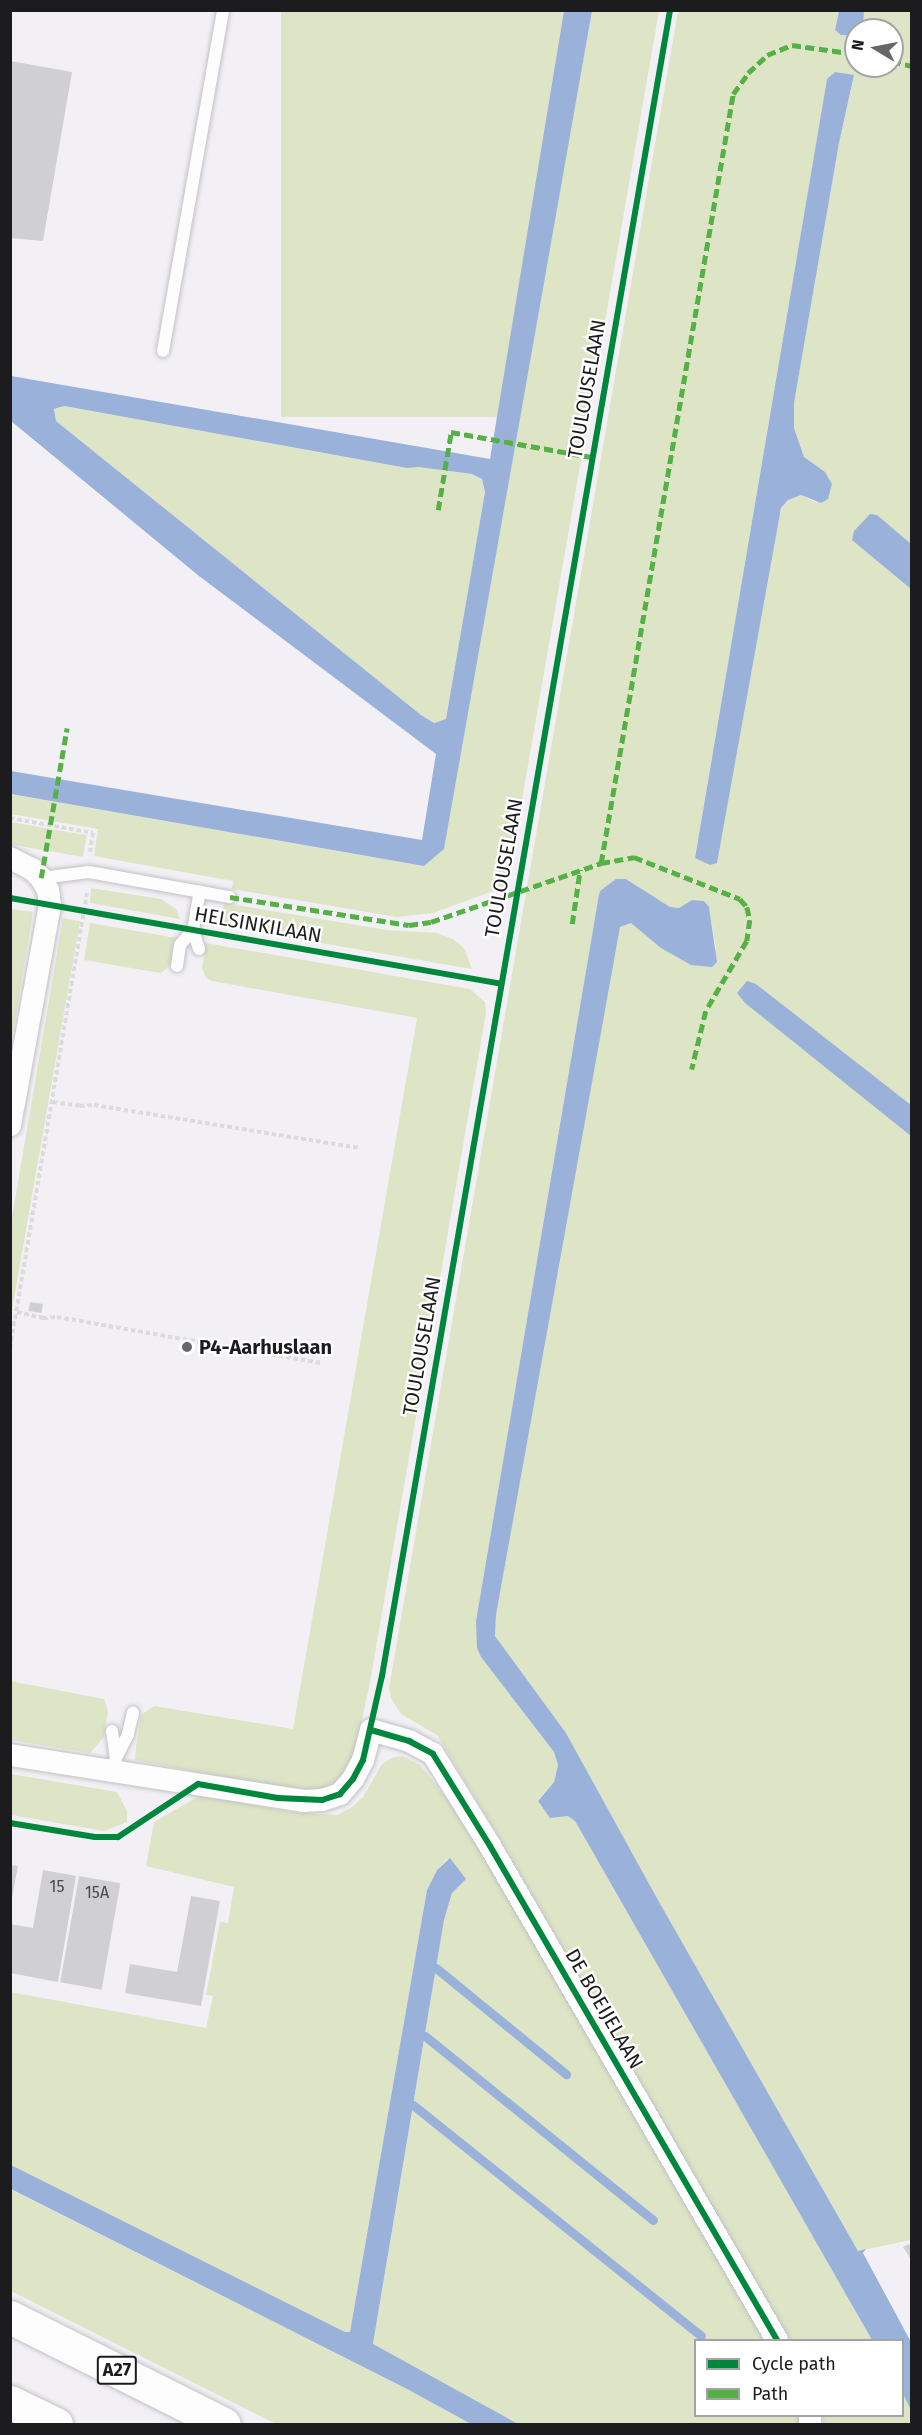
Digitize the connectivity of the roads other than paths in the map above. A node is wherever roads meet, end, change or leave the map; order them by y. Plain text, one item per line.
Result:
1 (223, 10) edge
2 (163, 351) dead end
3 (13, 859) edge
4 (41, 878) junction
5 (200, 892) junction
6 (231, 897) dead end
7 (193, 930) junction
8 (199, 949) dead end
9 (177, 966) dead end
10 (10, 1125) edge
11 (133, 1713) dead end
12 (112, 1731) dead end
13 (10, 1755) edge
14 (114, 1764) junction
15 (10, 2318) edge
16 (776, 2339) edge
17 (10, 2402) edge
18 (56, 2424) edge
19 (224, 2424) edge

1 - 2 lane
3 - 4 street
4 - 5 lane, HELSINKILAAN
4 - 10 street
5 - 6 lane, HELSINKILAAN
5 - 7 lane
7 - 8 lane
7 - 9 lane
11 - 14 lane
12 - 14 lane
13 - 14 street
14 - 16 street, DE BOEIJELAAN
15 - 19 highway, A27
17 - 18 highway

